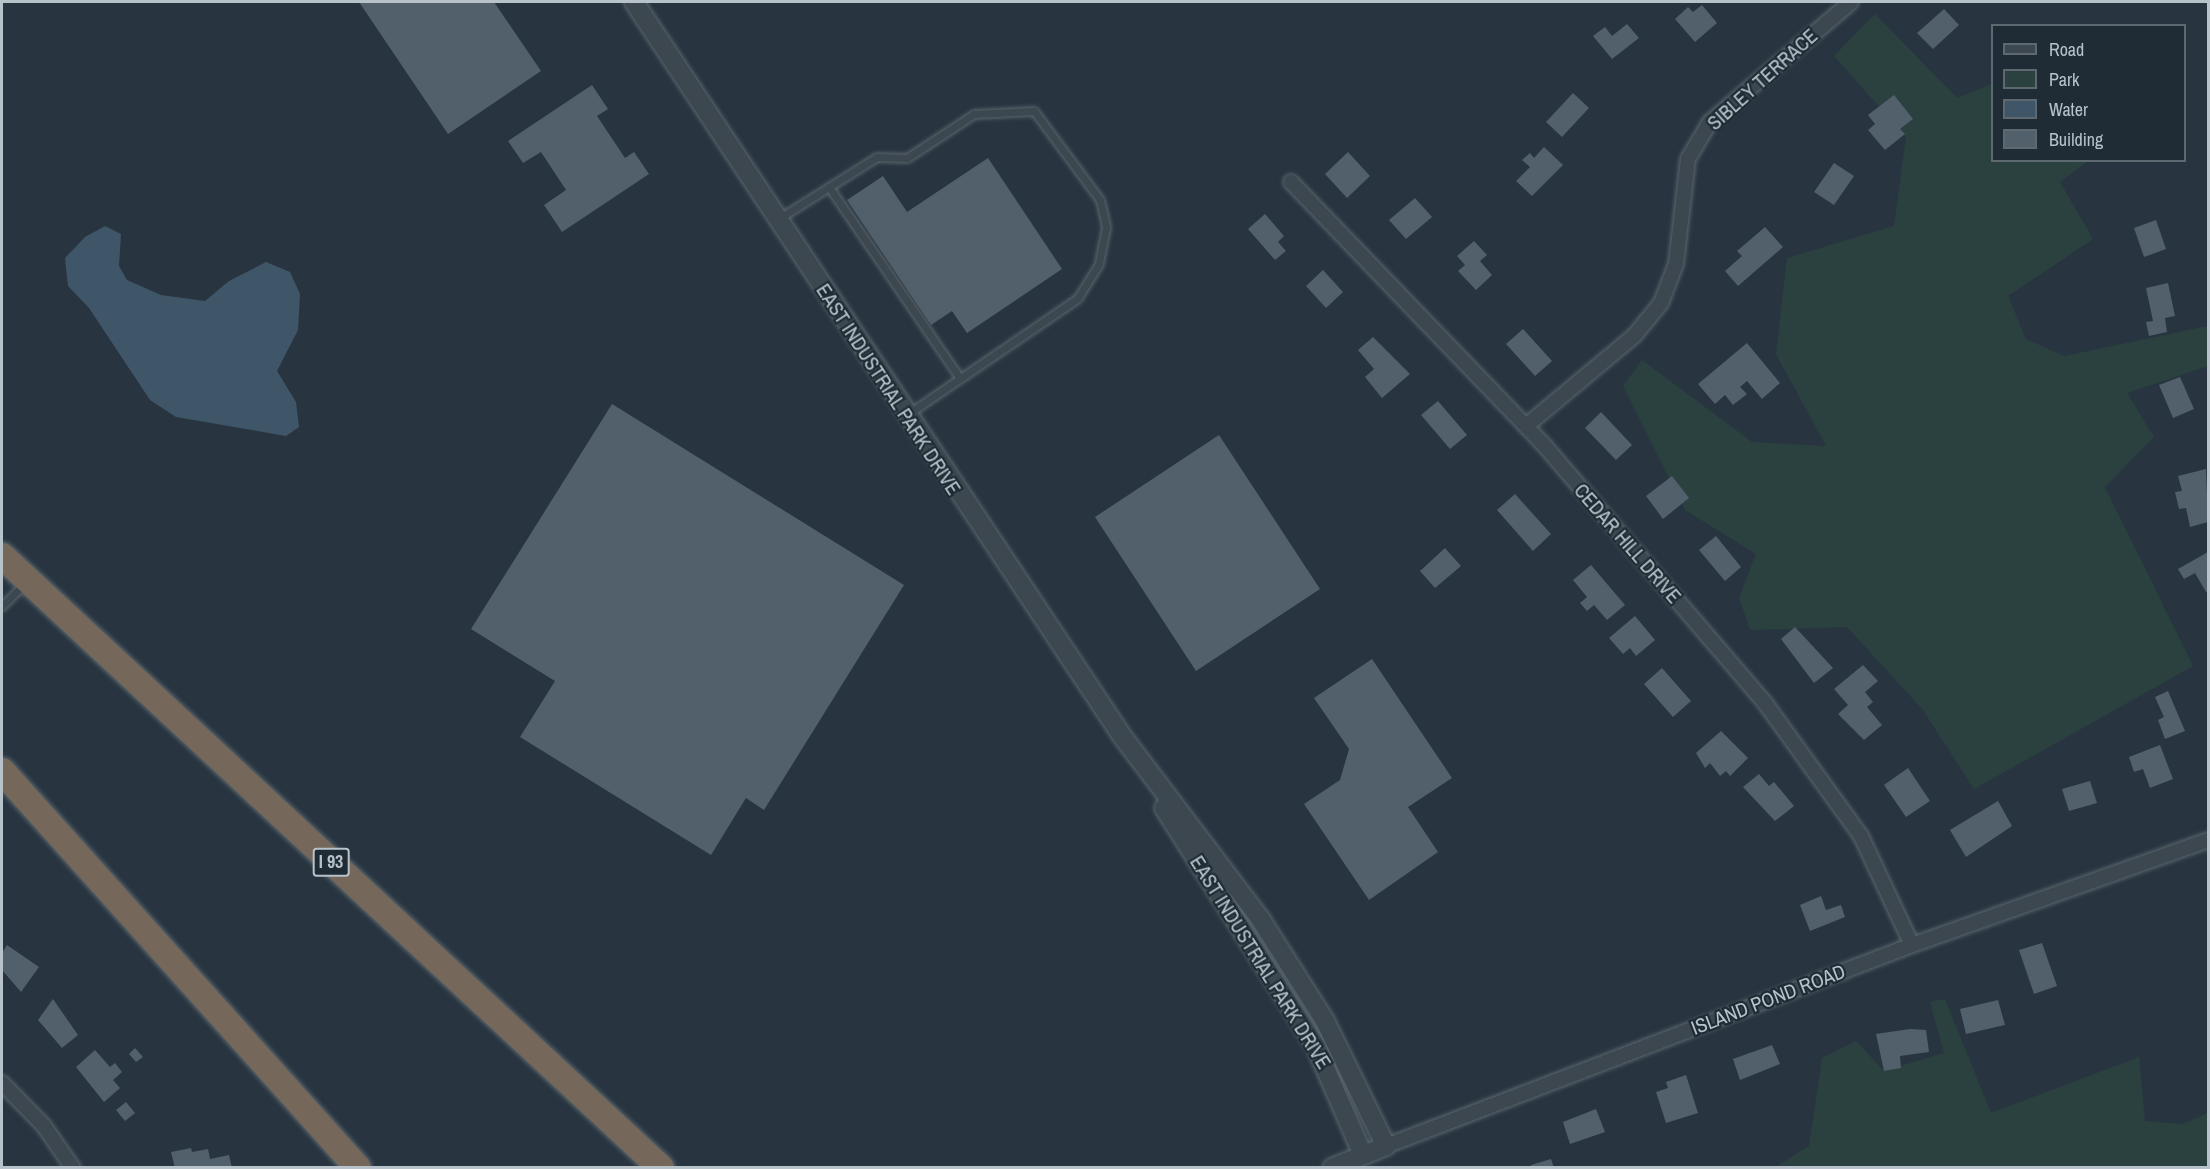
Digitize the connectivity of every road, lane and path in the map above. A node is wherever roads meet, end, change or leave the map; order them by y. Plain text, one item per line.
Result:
1 (634, 2) edge
2 (1851, 2) edge
3 (1291, 182) dead end
4 (829, 187) junction
5 (777, 219) junction
6 (960, 378) junction
7 (906, 415) junction
8 (1526, 426) junction
9 (2, 556) edge
10 (28, 580) junction
11 (2, 606) edge
12 (2, 771) edge
13 (1148, 774) junction
14 (2208, 840) edge
15 (1912, 945) junction
16 (2, 1083) edge
17 (1386, 1146) junction
18 (1363, 1155) junction
19 (354, 1161) edge
20 (73, 1167) edge
21 (661, 1167) edge
22 (1332, 1167) edge

1 - 5 street, EAST INDUSTRIAL PARK DRIVE
2 - 8 street, SIBLEY TERRACE
3 - 8 street, CEDAR HILL DRIVE
4 - 5 lane
4 - 6 lane
4 - 6 lane
5 - 7 street, EAST INDUSTRIAL PARK DRIVE
6 - 7 lane
7 - 13 street, EAST INDUSTRIAL PARK DRIVE
8 - 15 street, CEDAR HILL DRIVE
9 - 10 highway, I 93
10 - 11 lane
10 - 21 highway, I 93
12 - 19 highway
13 - 17 street, EAST INDUSTRIAL PARK DRIVE
13 - 18 street, EAST INDUSTRIAL PARK DRIVE
14 - 15 street, ISLAND POND ROAD
15 - 17 street, ISLAND POND ROAD
16 - 20 street
17 - 18 street, ISLAND POND ROAD
18 - 22 street, ISLAND POND ROAD

